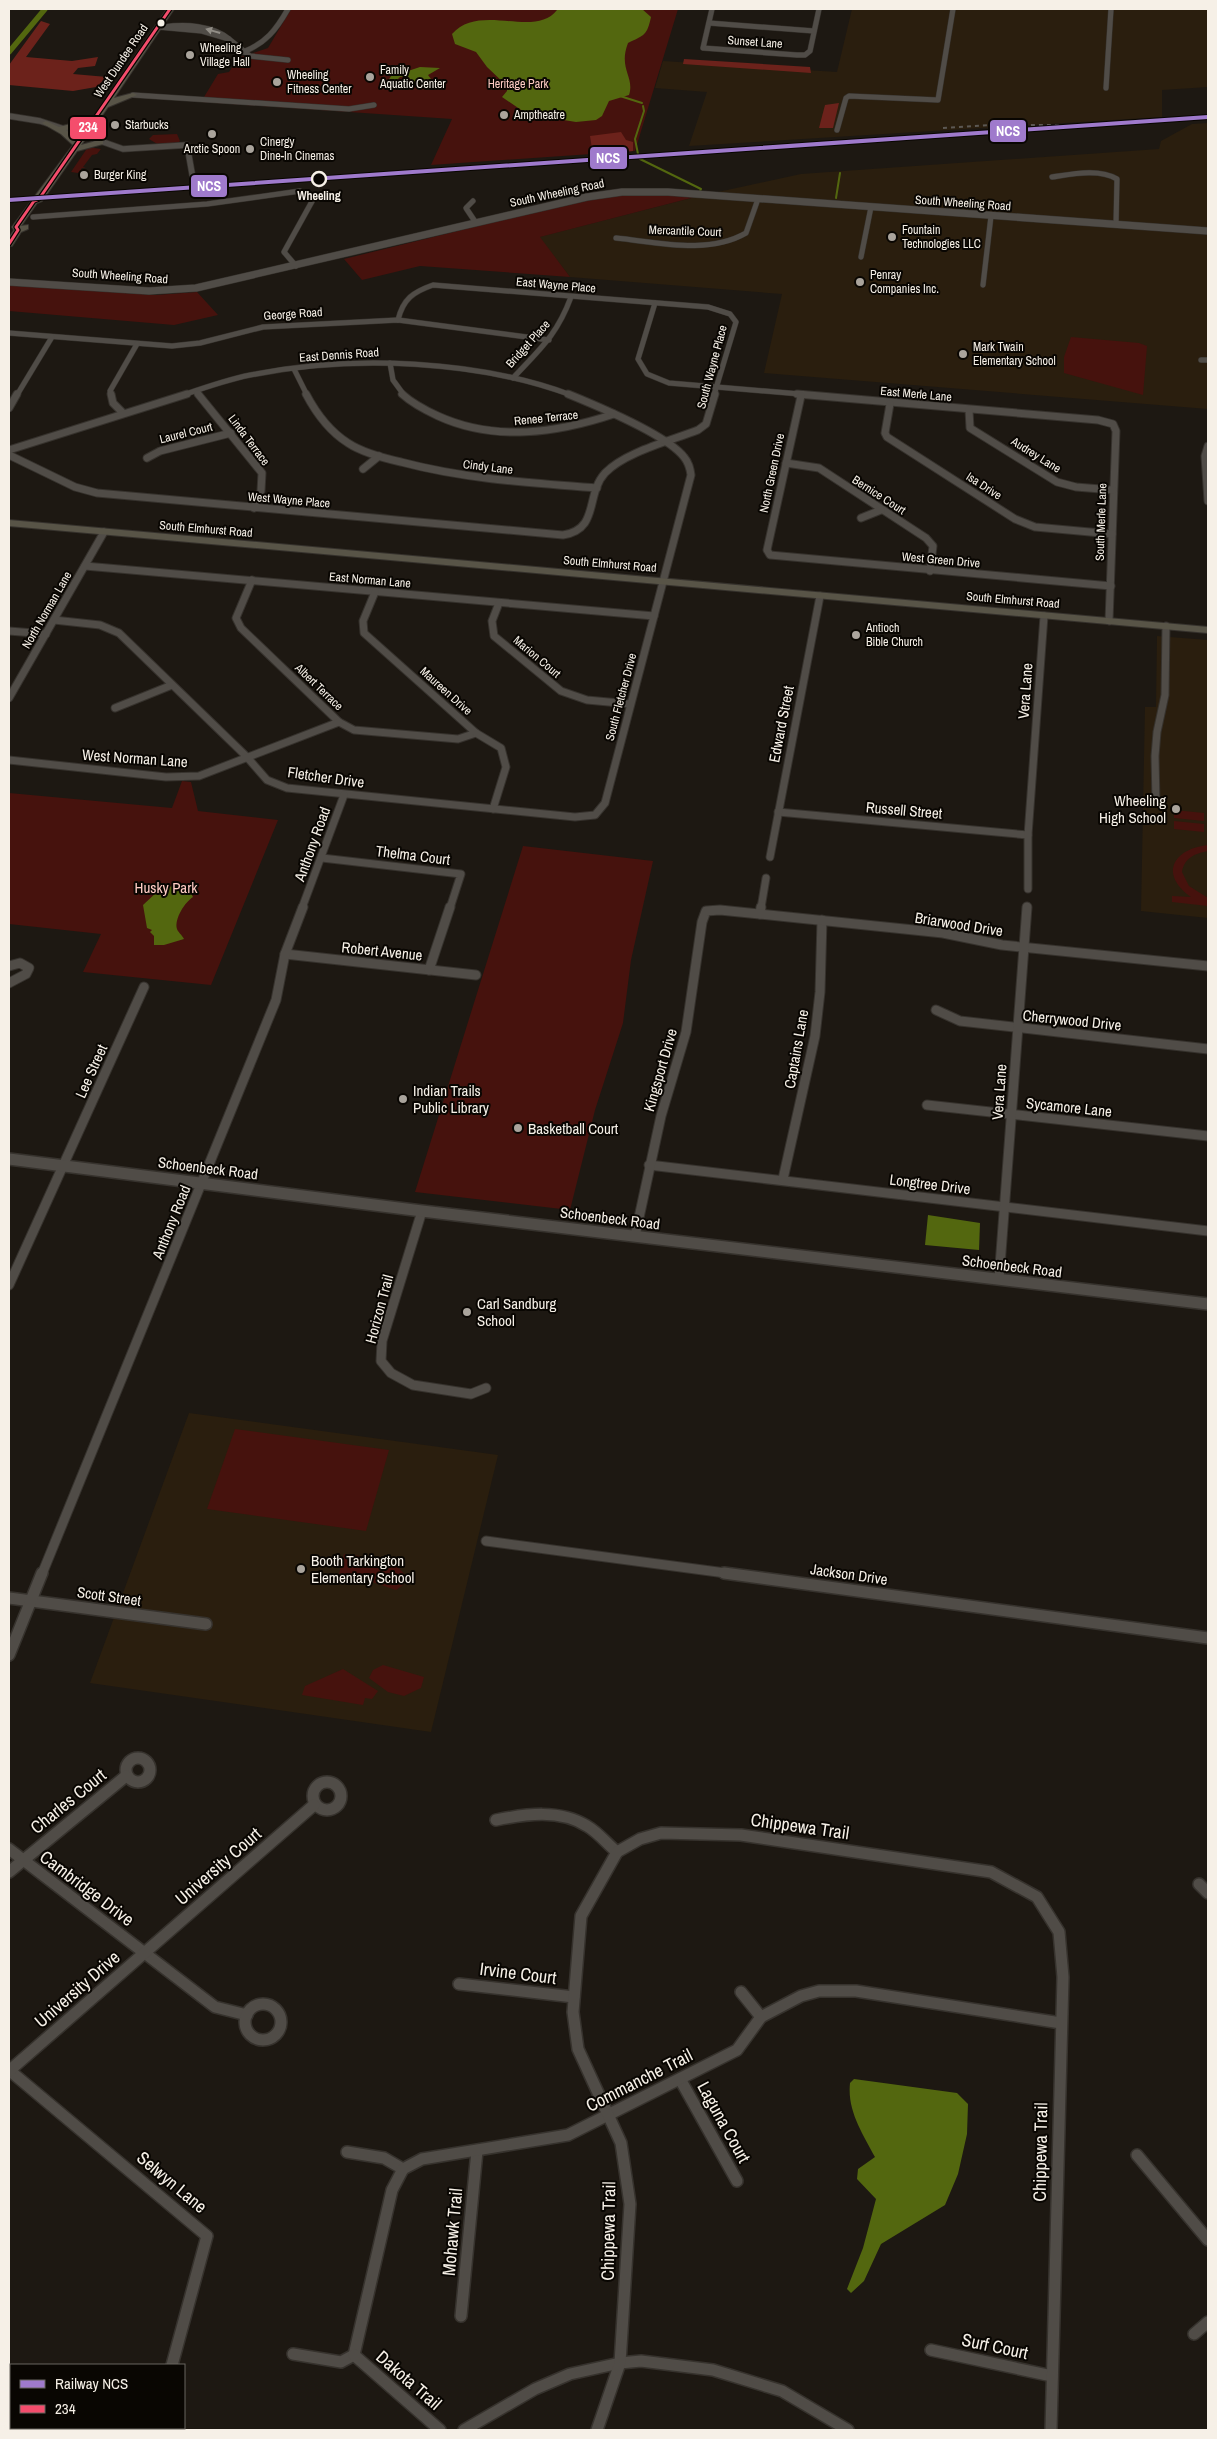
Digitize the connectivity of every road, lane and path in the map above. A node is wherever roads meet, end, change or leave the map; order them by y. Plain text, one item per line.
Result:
1 (170, 9) edge
2 (288, 9) edge
3 (712, 9) edge
4 (819, 9) edge
5 (953, 9) edge
6 (1111, 9) edge
7 (709, 23) junction
8 (161, 27) junction
9 (814, 31) junction
10 (243, 52) junction
11 (288, 60) dead end
12 (120, 85) junction
13 (1106, 88) dead end
14 (133, 95) junction
15 (374, 105) dead end
16 (104, 107) junction
17 (9, 116) edge
18 (96, 119) junction
19 (46, 123) junction
20 (62, 128) junction
21 (837, 130) dead end
22 (88, 137) junction
23 (100, 142) junction
24 (76, 147) junction
25 (128, 148) junction
26 (1052, 176) dead end
27 (193, 179) dead end
28 (300, 192) dead end
29 (315, 196) dead end
30 (39, 199) junction
31 (758, 199) junction
32 (474, 201) dead end
33 (871, 207) junction
34 (991, 216) junction
35 (33, 218) junction
36 (476, 223) junction
37 (1116, 224) junction
38 (18, 230) junction
39 (1208, 231) edge
40 (616, 238) dead end
41 (9, 244) edge
42 (861, 257) dead end
43 (296, 266) junction
44 (9, 282) edge
45 (983, 285) dead end
46 (571, 297) junction
47 (655, 303) junction
48 (730, 314) joint
49 (398, 320) junction
50 (9, 333) edge
51 (52, 336) junction
52 (549, 340) junction
53 (137, 344) junction
54 (1201, 360) dead end
55 (1208, 360) edge
56 (390, 363) junction
57 (294, 369) junction
58 (513, 378) junction
59 (718, 387) junction
60 (196, 391) junction
61 (801, 396) junction
62 (890, 404) junction
63 (9, 408) edge
64 (969, 410) junction
65 (123, 413) junction
66 (614, 414) junction
67 (1113, 424) joint
68 (231, 434) junction
69 (667, 443) junction
70 (1208, 446) edge
71 (9, 450) edge
72 (9, 455) edge
73 (379, 456) junction
74 (147, 458) dead end
75 (786, 463) junction
76 (364, 469) dead end
77 (597, 488) junction
78 (1113, 490) junction
79 (1208, 501) edge
80 (254, 508) junction
81 (881, 510) junction
82 (861, 518) dead end
83 (9, 524) edge
84 (104, 532) junction
85 (575, 534) joint
86 (1112, 534) junction
87 (770, 555) joint
88 (85, 566) junction
89 (930, 570) junction
90 (252, 580) junction
91 (663, 581) junction
92 (1111, 586) junction
93 (375, 592) junction
94 (820, 596) junction
95 (499, 603) junction
96 (654, 616) junction
97 (1044, 616) junction
98 (54, 620) junction
99 (1109, 621) junction
100 (1166, 626) junction
101 (1208, 630) edge
102 (9, 631) edge
103 (46, 634) junction
104 (172, 685) junction
105 (9, 698) edge
106 (630, 704) junction
107 (115, 708) dead end
108 (339, 722) junction
109 (476, 733) junction
110 (246, 756) junction
111 (9, 760) edge
112 (344, 795) junction
113 (1156, 802) dead end
114 (493, 809) junction
115 (778, 812) junction
116 (595, 815) joint
117 (1028, 835) junction
118 (770, 857) dead end
119 (322, 858) junction
120 (766, 878) dead end
121 (1028, 889) dead end
122 (1027, 907) dead end
123 (706, 911) joint
124 (760, 914) junction
125 (822, 920) junction
126 (1022, 947) junction
127 (285, 954) junction
128 (9, 966) edge
129 (1208, 966) edge
130 (429, 970) junction
131 (476, 975) dead end
132 (9, 983) edge
133 (144, 987) dead end
134 (936, 1010) dead end
135 (1016, 1028) junction
136 (1208, 1049) edge
137 (928, 1105) dead end
138 (1012, 1114) junction
139 (1208, 1136) edge
140 (9, 1159) edge
141 (649, 1165) junction
142 (63, 1166) junction
143 (783, 1179) junction
144 (202, 1182) junction
145 (1004, 1208) junction
146 (422, 1211) junction
147 (1208, 1231) edge
148 (635, 1236) junction
149 (999, 1280) junction
150 (9, 1285) edge
151 (1208, 1304) edge
152 (486, 1388) dead end
153 (486, 1541) dead end
154 (9, 1598) edge
155 (32, 1601) junction
156 (180, 1621) joint
157 (206, 1624) dead end
158 (1208, 1638) edge
159 (9, 1655) edge
160 (126, 1776) dead end
161 (314, 1805) dead end
162 (496, 1820) dead end
163 (9, 1849) edge
164 (617, 1852) junction
165 (22, 1860) junction
166 (9, 1872) edge
167 (1199, 1884) dead end
168 (1208, 1893) edge
169 (145, 1953) junction
170 (459, 1984) dead end
171 (741, 1992) dead end
172 (574, 1997) junction
173 (247, 2015) dead end
174 (762, 2017) junction
175 (1061, 2023) junction
176 (9, 2070) edge
177 (680, 2079) junction
178 (609, 2114) junction
179 (477, 2151) junction
180 (347, 2152) dead end
181 (1137, 2155) dead end
182 (403, 2169) junction
183 (737, 2181) dead end
184 (1208, 2240) edge
185 (462, 2316) dead end
186 (1208, 2322) edge
187 (1194, 2334) dead end
188 (931, 2350) dead end
189 (293, 2354) dead end
190 (354, 2355) junction
191 (620, 2363) junction
192 (172, 2364) edge
193 (1052, 2376) junction
194 (440, 2430) edge
195 (464, 2430) edge
196 (598, 2430) edge
197 (848, 2430) edge
198 (1051, 2430) edge

1 - 8 main road, West Dundee Road
2 - 10 street
3 - 7 street
4 - 9 street
5 - 21 street
6 - 13 street
7 - 9 street
7 - 9 street, Sunset Lane
8 - 10 street
8 - 12 main road, West Dundee Road
10 - 11 street
12 - 14 main road
12 - 16 main road, West Dundee Road
14 - 15 street
14 - 16 main road
16 - 18 main road, West Dundee Road
17 - 19 street
18 - 20 main road
18 - 22 main road, West Dundee Road
19 - 20 street
19 - 24 main road
20 - 22 street
22 - 23 street
22 - 24 main road, West Dundee Road
22 - 25 street
23 - 24 main road
23 - 25 street
24 - 30 main road, West Dundee Road
25 - 27 street
26 - 37 street
28 - 35 street
29 - 43 street
30 - 35 main road, West Dundee Road
30 - 38 main road, West Dundee Road
31 - 33 main road, South Wheeling Road
31 - 36 main road, South Wheeling Road
31 - 40 street, Mercantile Court
32 - 36 street
33 - 34 main road, South Wheeling Road
33 - 42 street
34 - 37 main road, South Wheeling Road
34 - 45 street
35 - 38 main road, West Dundee Road
36 - 43 main road, South Wheeling Road
37 - 39 main road, South Wheeling Road
38 - 41 main road, West Dundee Road
43 - 44 main road, South Wheeling Road
46 - 47 street, East Wayne Place
46 - 49 street, East Wayne Place
46 - 52 street, Bridget Place
47 - 48 street, East Wayne Place
47 - 59 street
48 - 59 street, South Wayne Place
49 - 52 street, George Road
49 - 53 street, George Road
50 - 51 street, George Road
51 - 53 street, George Road
51 - 63 street
52 - 58 street, Bridget Place
53 - 65 street
54 - 55 street
56 - 57 street, East Dennis Road
56 - 58 street, East Dennis Road
56 - 66 street, Renee Terrace
57 - 60 street, East Dennis Road
57 - 73 street, Cindy Lane
58 - 66 street, East Dennis Road
59 - 61 street, East Merle Lane
59 - 69 street, South Wayne Place
60 - 65 street, East Dennis Road
60 - 68 street, Linda Terrace
61 - 62 street, East Merle Lane
61 - 75 street, North Green Drive
62 - 64 street, East Merle Lane
62 - 86 street, Isa Drive
64 - 67 street, East Merle Lane
64 - 78 street, Audrey Lane
65 - 71 street, East Dennis Road
66 - 69 street, East Dennis Road
67 - 78 street, South Merle Lane
68 - 74 street, Laurel Court
68 - 80 street, Linda Terrace
69 - 77 street, South Wayne Place
69 - 91 street, South Fletcher Drive
70 - 79 street
72 - 80 street, West Wayne Place
73 - 76 street
73 - 77 street, Cindy Lane
75 - 81 street, Bernice Court
75 - 87 street, North Green Drive
77 - 85 street, South Wayne Place
78 - 86 street, South Merle Lane
80 - 85 street, West Wayne Place
81 - 82 street
81 - 89 street, Bernice Court
83 - 84 main road, South Elmhurst Road
84 - 88 street, North Norman Lane
84 - 91 main road, South Elmhurst Road
86 - 92 street, South Merle Lane
87 - 89 street, West Green Drive
88 - 90 street, East Norman Lane
88 - 98 street, North Norman Lane
89 - 92 street, West Green Drive
90 - 93 street, East Norman Lane
90 - 108 street, Albert Terrace
91 - 94 main road, South Elmhurst Road
91 - 96 street, South Fletcher Drive
92 - 99 street, South Merle Lane
93 - 95 street, East Norman Lane
93 - 109 street, Maureen Drive
94 - 97 main road, South Elmhurst Road
94 - 115 street, Edward Street
95 - 96 street, East Norman Lane
95 - 106 street, Marion Court
96 - 106 street, South Fletcher Drive
97 - 99 main road, South Elmhurst Road
97 - 117 street, Vera Lane
98 - 103 street, North Norman Lane
98 - 104 street, Fletcher Drive
99 - 100 main road, South Elmhurst Road
100 - 101 main road, South Elmhurst Road
100 - 113 street
102 - 103 street
103 - 105 street, North Norman Lane
104 - 107 street
104 - 110 street, Fletcher Drive
106 - 116 street, South Fletcher Drive
108 - 109 street, Albert Terrace
108 - 110 street, West Norman Lane
109 - 114 street, Maureen Drive
110 - 111 street, West Norman Lane
110 - 112 street, Fletcher Drive
112 - 114 street, Fletcher Drive
112 - 119 street, Anthony Road
114 - 116 street, Fletcher Drive
115 - 117 street, Russell Street
115 - 118 street, Edward Street
117 - 121 street, Vera Lane
119 - 127 street, Anthony Road
119 - 130 street, Thelma Court
120 - 124 street
122 - 126 street, Vera Lane
123 - 124 street, Briarwood Drive
123 - 141 street, Kingsport Drive
124 - 125 street, Briarwood Drive
125 - 126 street, Briarwood Drive
125 - 143 street, Captains Lane
126 - 129 street, Briarwood Drive
126 - 135 street, Vera Lane
127 - 130 street, Robert Avenue
127 - 144 street, Anthony Road
128 - 132 street
130 - 131 street, Robert Avenue
133 - 142 street, Lee Street
134 - 135 street, Cherrywood Drive
135 - 136 street, Cherrywood Drive
135 - 138 street, Vera Lane
137 - 138 street, Sycamore Lane
138 - 139 street, Sycamore Lane
138 - 145 street, Vera Lane
140 - 142 main road, Schoenbeck Road
141 - 143 street, Longtree Drive
141 - 148 street, Kingsport Drive
142 - 144 main road, Schoenbeck Road
142 - 150 street, Lee Street
143 - 145 street, Longtree Drive
144 - 146 main road, Schoenbeck Road
144 - 155 street, Anthony Road
145 - 147 street, Longtree Drive
145 - 149 street, Vera Lane
146 - 148 main road, Schoenbeck Road
146 - 152 street, Horizon Trail
148 - 149 main road, Schoenbeck Road
149 - 151 main road, Schoenbeck Road
153 - 158 street, Jackson Drive
154 - 155 street, Scott Street
155 - 156 street, Scott Street
155 - 159 street, Anthony Road
156 - 157 street, Scott Street
160 - 165 street, Charles Court
161 - 169 street, University Court
162 - 164 street
163 - 165 street, Cambridge Drive
164 - 172 street, Chippewa Trail
164 - 175 street, Chippewa Trail
165 - 166 street, Charles Court
165 - 169 street, Cambridge Drive
167 - 168 street
169 - 173 street, Cambridge Drive
169 - 176 street, University Drive
170 - 172 street, Irvine Court
171 - 174 street
172 - 178 street, Chippewa Trail
174 - 175 street, Commanche Trail
174 - 177 street, Commanche Trail
175 - 193 street, Chippewa Trail
176 - 192 street, Selwyn Lane
177 - 178 street, Commanche Trail
177 - 183 street, Laguna Court
178 - 179 street, Commanche Trail
178 - 191 street, Chippewa Trail
179 - 182 street, Commanche Trail
179 - 185 street, Mohawk Trail
180 - 182 street
181 - 184 street
182 - 190 street
186 - 187 street
188 - 193 street, Surf Court
189 - 190 street
190 - 194 street, Dakota Trail
191 - 195 street
191 - 196 street, Chippewa Trail
191 - 197 street
193 - 198 street, Chippewa Trail

